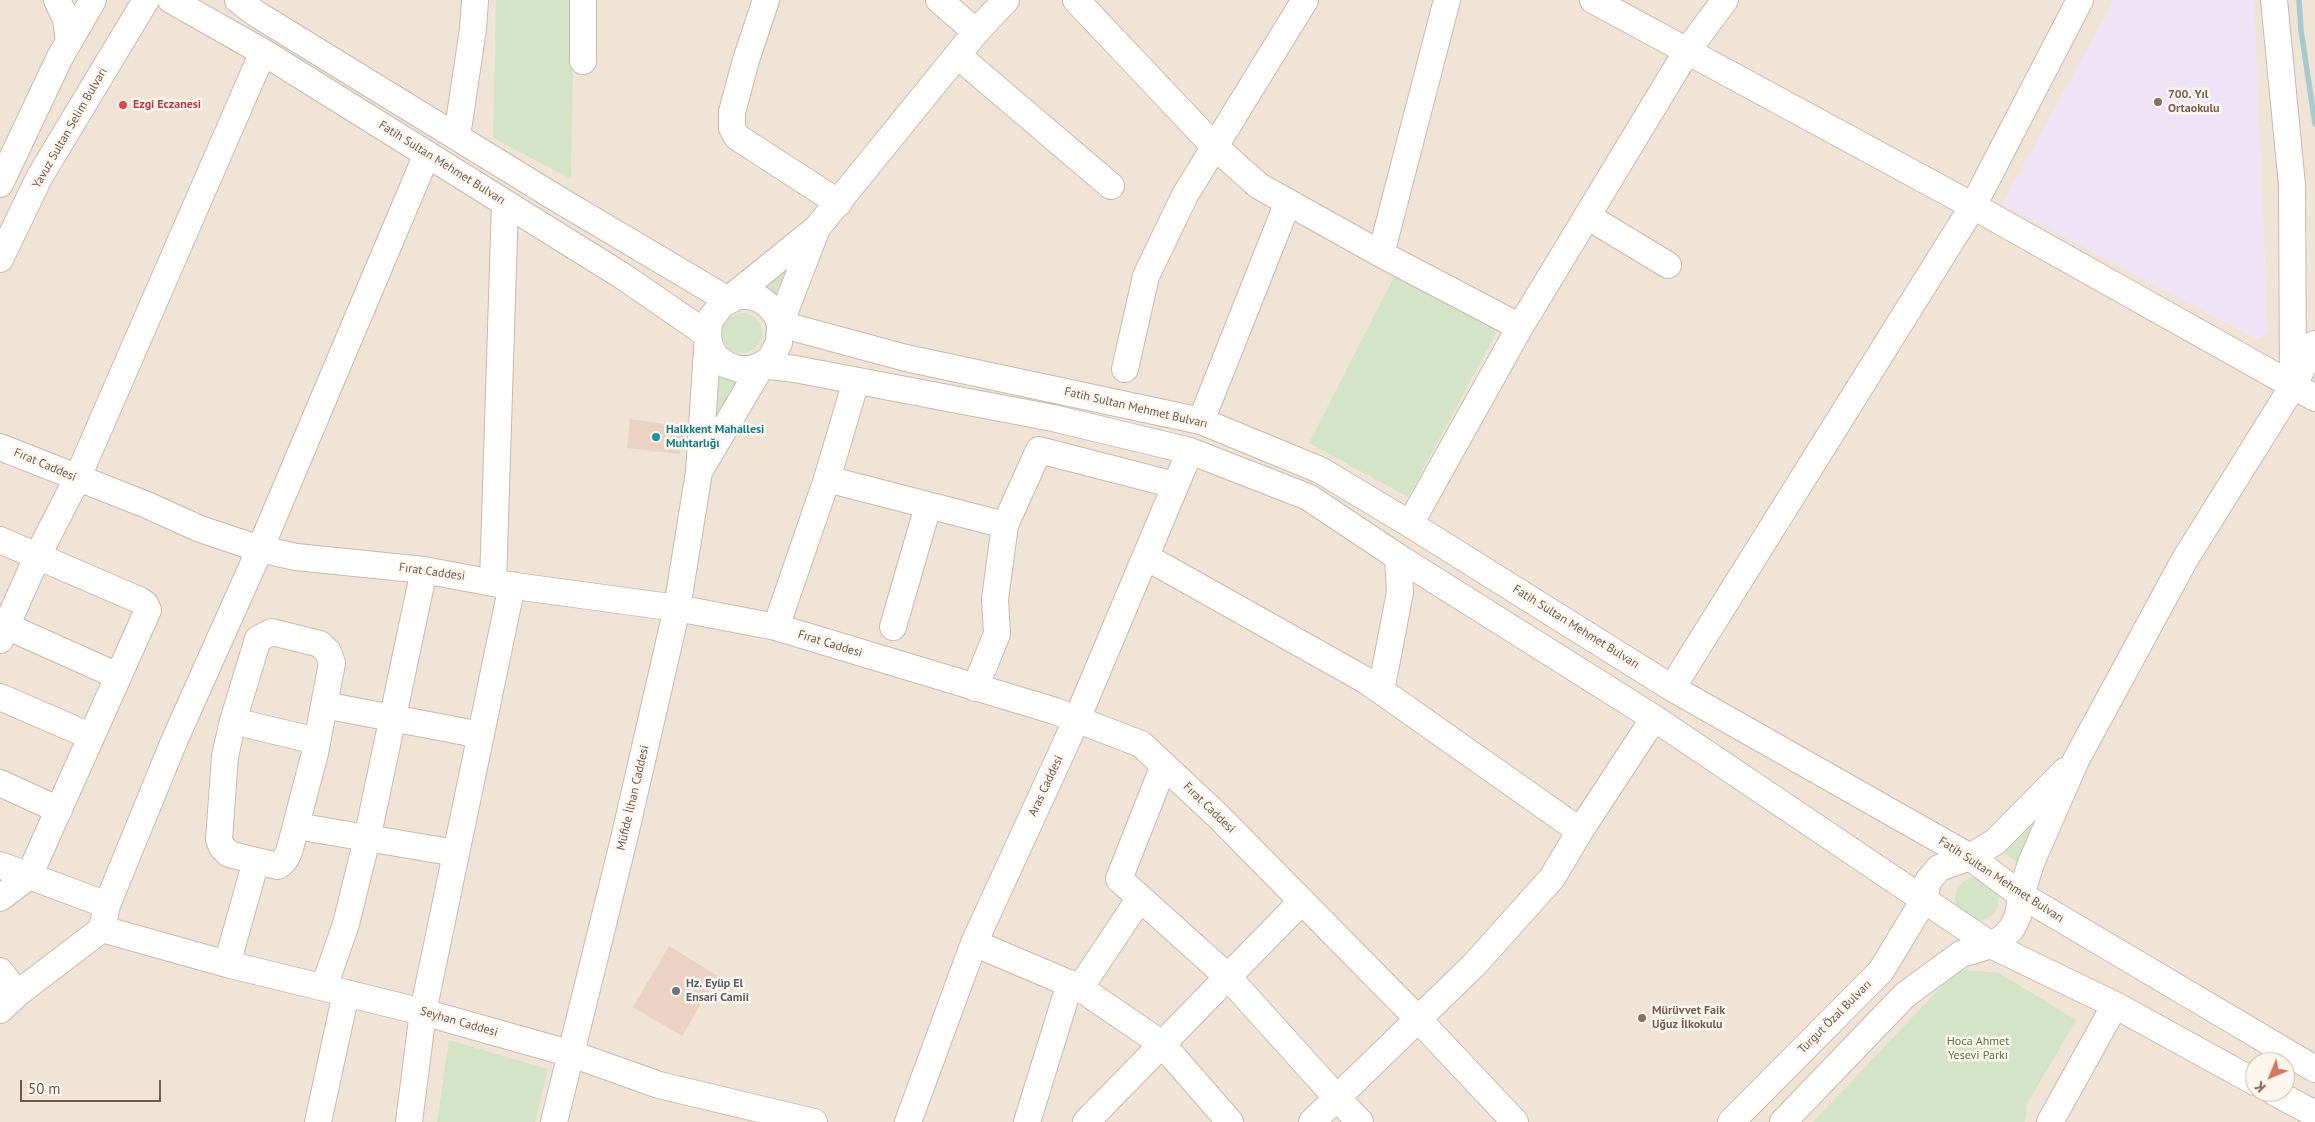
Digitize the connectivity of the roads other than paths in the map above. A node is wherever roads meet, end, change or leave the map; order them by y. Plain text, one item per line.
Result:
1 (57, 0) edge
2 (93, 0) edge
3 (146, 0) edge
4 (171, 0) edge
5 (238, 0) edge
6 (475, 0) edge
7 (583, 0) edge
8 (766, 0) edge
9 (939, 0) edge
10 (1006, 0) edge
11 (1076, 0) edge
12 (1305, 0) edge
13 (1446, 0) edge
14 (1593, 0) edge
15 (1725, 0) edge
16 (2080, 0) edge
17 (2274, 0) edge
18 (976, 32) junction
19 (69, 42) junction
20 (1687, 50) junction
21 (264, 52) junction
22 (957, 55) junction
23 (583, 61) dead end
24 (457, 136) junction
25 (1214, 146) junction
26 (427, 154) junction
27 (0, 184) edge
28 (1111, 186) dead end
29 (1288, 202) junction
30 (505, 203) junction
31 (839, 203) junction
32 (1973, 206) junction
33 (1587, 216) junction
34 (817, 228) junction
35 (1382, 254) junction
36 (0, 259) edge
37 (1668, 265) dead end
38 (728, 300) junction
39 (780, 324) junction
40 (1520, 327) junction
41 (708, 335) junction
42 (2315, 344) edge
43 (762, 365) junction
44 (1124, 369) dead end
45 (856, 381) junction
46 (2304, 392) edge
47 (1201, 421) junction
48 (0, 447) edge
49 (1190, 451) junction
50 (700, 472) junction
51 (77, 478) junction
52 (827, 479) junction
53 (1176, 485) junction
54 (928, 506) junction
55 (1410, 524) junction
56 (1005, 526) junction
57 (0, 540) edge
58 (260, 549) junction
59 (38, 555) junction
60 (1146, 557) junction
61 (1398, 557) junction
62 (424, 570) junction
63 (503, 584) junction
64 (677, 608) junction
65 (776, 627) junction
66 (893, 627) dead end
67 (3, 633) edge
68 (118, 676) junction
69 (975, 688) junction
70 (1672, 688) junction
71 (1381, 691) junction
72 (0, 697) edge
73 (324, 705) junction
74 (1654, 718) junction
75 (394, 719) junction
76 (1077, 719) junction
77 (233, 721) junction
78 (481, 735) junction
79 (90, 736) junction
80 (317, 741) junction
81 (2076, 760) junction
82 (1164, 765) junction
83 (0, 783) edge
84 (58, 810) junction
85 (296, 826) junction
86 (1580, 831) junction
87 (367, 839) junction
88 (456, 853) junction
89 (1970, 857) junction
90 (256, 861) junction
91 (0, 865) edge
92 (29, 876) junction
93 (2021, 895) junction
94 (0, 898) edge
95 (1140, 898) junction
96 (1924, 900) junction
97 (1302, 901) junction
98 (105, 917) junction
99 (974, 942) junction
100 (1991, 945) junction
101 (227, 964) junction
102 (0, 971) edge
103 (1228, 976) junction
104 (1075, 986) junction
105 (335, 990) junction
106 (6, 1001) edge
107 (2115, 1005) junction
108 (423, 1012) junction
109 (1418, 1020) junction
110 (1162, 1044) junction
111 (572, 1054) junction
112 (2315, 1069) edge
113 (2245, 1076) edge
114 (1336, 1098) junction
115 (2293, 1102) edge
116 (2315, 1114) edge
117 (318, 1122) edge
118 (409, 1122) edge
119 (554, 1122) edge
120 (814, 1122) edge
121 (908, 1122) edge
122 (1026, 1122) edge
123 (1086, 1122) edge
124 (1230, 1122) edge
125 (1312, 1122) edge
126 (1360, 1122) edge
127 (1515, 1122) edge
128 (1730, 1122) edge
129 (1783, 1122) edge
130 (2050, 1122) edge

1 - 19 street
2 - 19 street
3 - 36 street, Yavuz Sultan Selim Bulvarı
4 - 21 street, Fatih Sultan Mehmet Bulvarı
5 - 24 street
6 - 24 street
7 - 23 street
8 - 31 street
9 - 18 street
10 - 18 street
11 - 25 street
12 - 25 street
13 - 35 street
14 - 20 street
15 - 20 street
16 - 32 street
17 - 46 street
18 - 22 street
19 - 27 street
20 - 32 street
20 - 33 street
21 - 26 street, Fatih Sultan Mehmet Bulvarı
21 - 51 street
22 - 28 street
22 - 31 street
24 - 38 street
25 - 29 street
25 - 44 street
26 - 30 street, Fatih Sultan Mehmet Bulvarı
26 - 58 street
29 - 35 street
29 - 47 street
30 - 41 street, Fatih Sultan Mehmet Bulvarı
30 - 63 street
31 - 34 street
32 - 46 street
32 - 70 street
33 - 37 street
33 - 40 street
34 - 38 street
34 - 39 street
35 - 40 street
38 - 39 street
38 - 41 street
39 - 43 street
39 - 47 street, Fatih Sultan Mehmet Bulvarı
40 - 55 street
41 - 43 street
41 - 50 street
42 - 46 street
43 - 45 street
43 - 50 street
45 - 49 street
45 - 52 street
46 - 81 street
47 - 55 street, Fatih Sultan Mehmet Bulvarı
48 - 51 street, Fırat Caddesi
49 - 53 street, Aras Caddesi
49 - 61 street
50 - 64 street, Müfide İlhan Caddesi
51 - 58 street, Fırat Caddesi
51 - 59 street
52 - 54 street
52 - 65 street
53 - 56 street
53 - 60 street, Aras Caddesi
54 - 56 street
54 - 66 street
55 - 70 street, Fatih Sultan Mehmet Bulvarı
56 - 69 street
57 - 59 street
58 - 62 street, Fırat Caddesi
58 - 98 street
59 - 67 street
59 - 68 street
60 - 71 street
60 - 76 street, Aras Caddesi
61 - 71 street
61 - 74 street
62 - 63 street, Fırat Caddesi
62 - 75 street
63 - 64 street, Fırat Caddesi
63 - 78 street
64 - 65 street, Fırat Caddesi
64 - 111 street, Müfide İlhan Caddesi
65 - 69 street, Fırat Caddesi
67 - 68 street
68 - 79 street
69 - 76 street, Fırat Caddesi
70 - 89 street, Fatih Sultan Mehmet Bulvarı
71 - 86 street
72 - 79 street
73 - 75 street
73 - 77 street
73 - 80 street
74 - 86 street
74 - 96 street
75 - 78 street
75 - 87 street
76 - 82 street, Fırat Caddesi
76 - 99 street, Aras Caddesi
77 - 80 street
77 - 90 street
78 - 88 street
79 - 84 street
80 - 85 street
81 - 89 street, Turgut Özal Bulvarı
81 - 93 street
82 - 95 street
82 - 97 street, Fırat Caddesi
83 - 84 street
84 - 92 street
85 - 87 street
85 - 90 street
86 - 109 street
87 - 88 street
87 - 105 street
88 - 108 street
89 - 93 street, Fatih Sultan Mehmet Bulvarı
89 - 96 street, Turgut Özal Bulvarı
90 - 101 street
91 - 92 street, Seyhan Caddesi
92 - 94 street
92 - 98 street, Seyhan Caddesi
93 - 100 street
93 - 112 street, Fatih Sultan Mehmet Bulvarı
95 - 103 street
95 - 104 street
96 - 100 street
96 - 128 street, Turgut Özal Bulvarı
97 - 103 street
97 - 109 street, Fırat Caddesi
98 - 101 street, Seyhan Caddesi
98 - 106 street
99 - 104 street
99 - 121 street, Aras Caddesi
100 - 107 street
100 - 129 street
101 - 105 street, Seyhan Caddesi
102 - 106 street
103 - 110 street
103 - 114 street
104 - 110 street
104 - 122 street
105 - 108 street, Seyhan Caddesi
105 - 117 street
107 - 113 street
107 - 130 street
108 - 111 street, Seyhan Caddesi
108 - 118 street
109 - 114 street
109 - 127 street, Fırat Caddesi
110 - 123 street
110 - 124 street
111 - 119 street, Müfide İlhan Caddesi
111 - 120 street, Seyhan Caddesi
114 - 125 street
114 - 126 street
115 - 116 street

